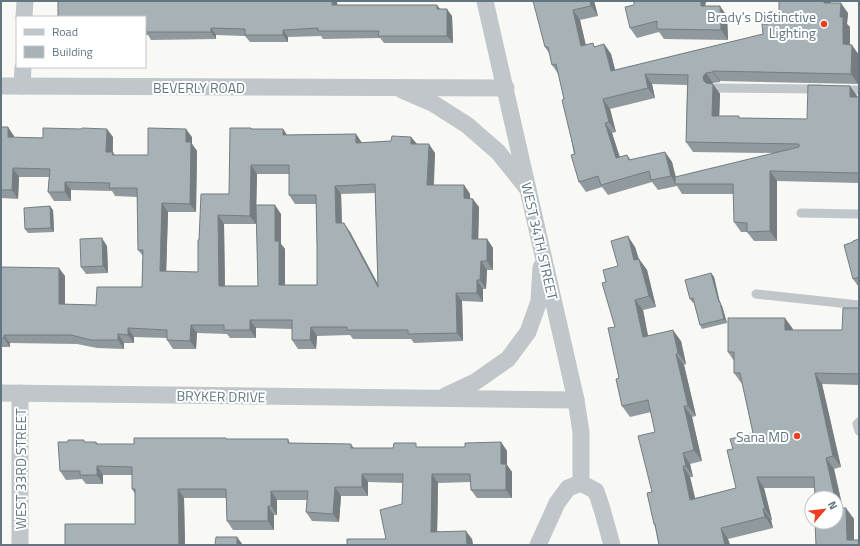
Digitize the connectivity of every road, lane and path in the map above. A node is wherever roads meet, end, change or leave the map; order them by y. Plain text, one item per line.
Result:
1 (25, 1) edge
2 (485, 1) edge
3 (24, 16) edge
4 (23, 68) edge
5 (1, 86) edge
6 (22, 86) junction
7 (397, 88) junction
8 (506, 88) junction
9 (716, 88) dead end
10 (859, 90) edge
11 (529, 190) junction
12 (801, 213) dead end
13 (859, 214) edge
14 (542, 247) junction
15 (756, 294) dead end
16 (859, 305) edge
17 (1, 393) edge
18 (20, 393) junction
19 (441, 398) junction
20 (576, 400) junction
21 (859, 422) edge
22 (859, 431) edge
23 (581, 483) junction
24 (20, 545) edge
25 (538, 545) edge
26 (612, 545) edge

1 - 3 street
2 - 8 street, WEST 34TH STREET
4 - 6 street
5 - 6 street, BEVERLY ROAD
6 - 7 street, BEVERLY ROAD
7 - 8 street, BEVERLY ROAD
7 - 11 street, BEVERLY ROAD
8 - 11 street, WEST 34TH STREET
9 - 10 lane
11 - 14 street, WEST 34TH STREET
12 - 13 lane
14 - 19 street, BRYKER DRIVE
14 - 20 street, WEST 34TH STREET
15 - 16 lane
17 - 18 street, BRYKER DRIVE
18 - 19 street, BRYKER DRIVE
18 - 24 street, WEST 33RD STREET
19 - 20 street, BRYKER DRIVE
20 - 23 street, WEST 34TH STREET
21 - 22 lane
23 - 25 street
23 - 26 street

